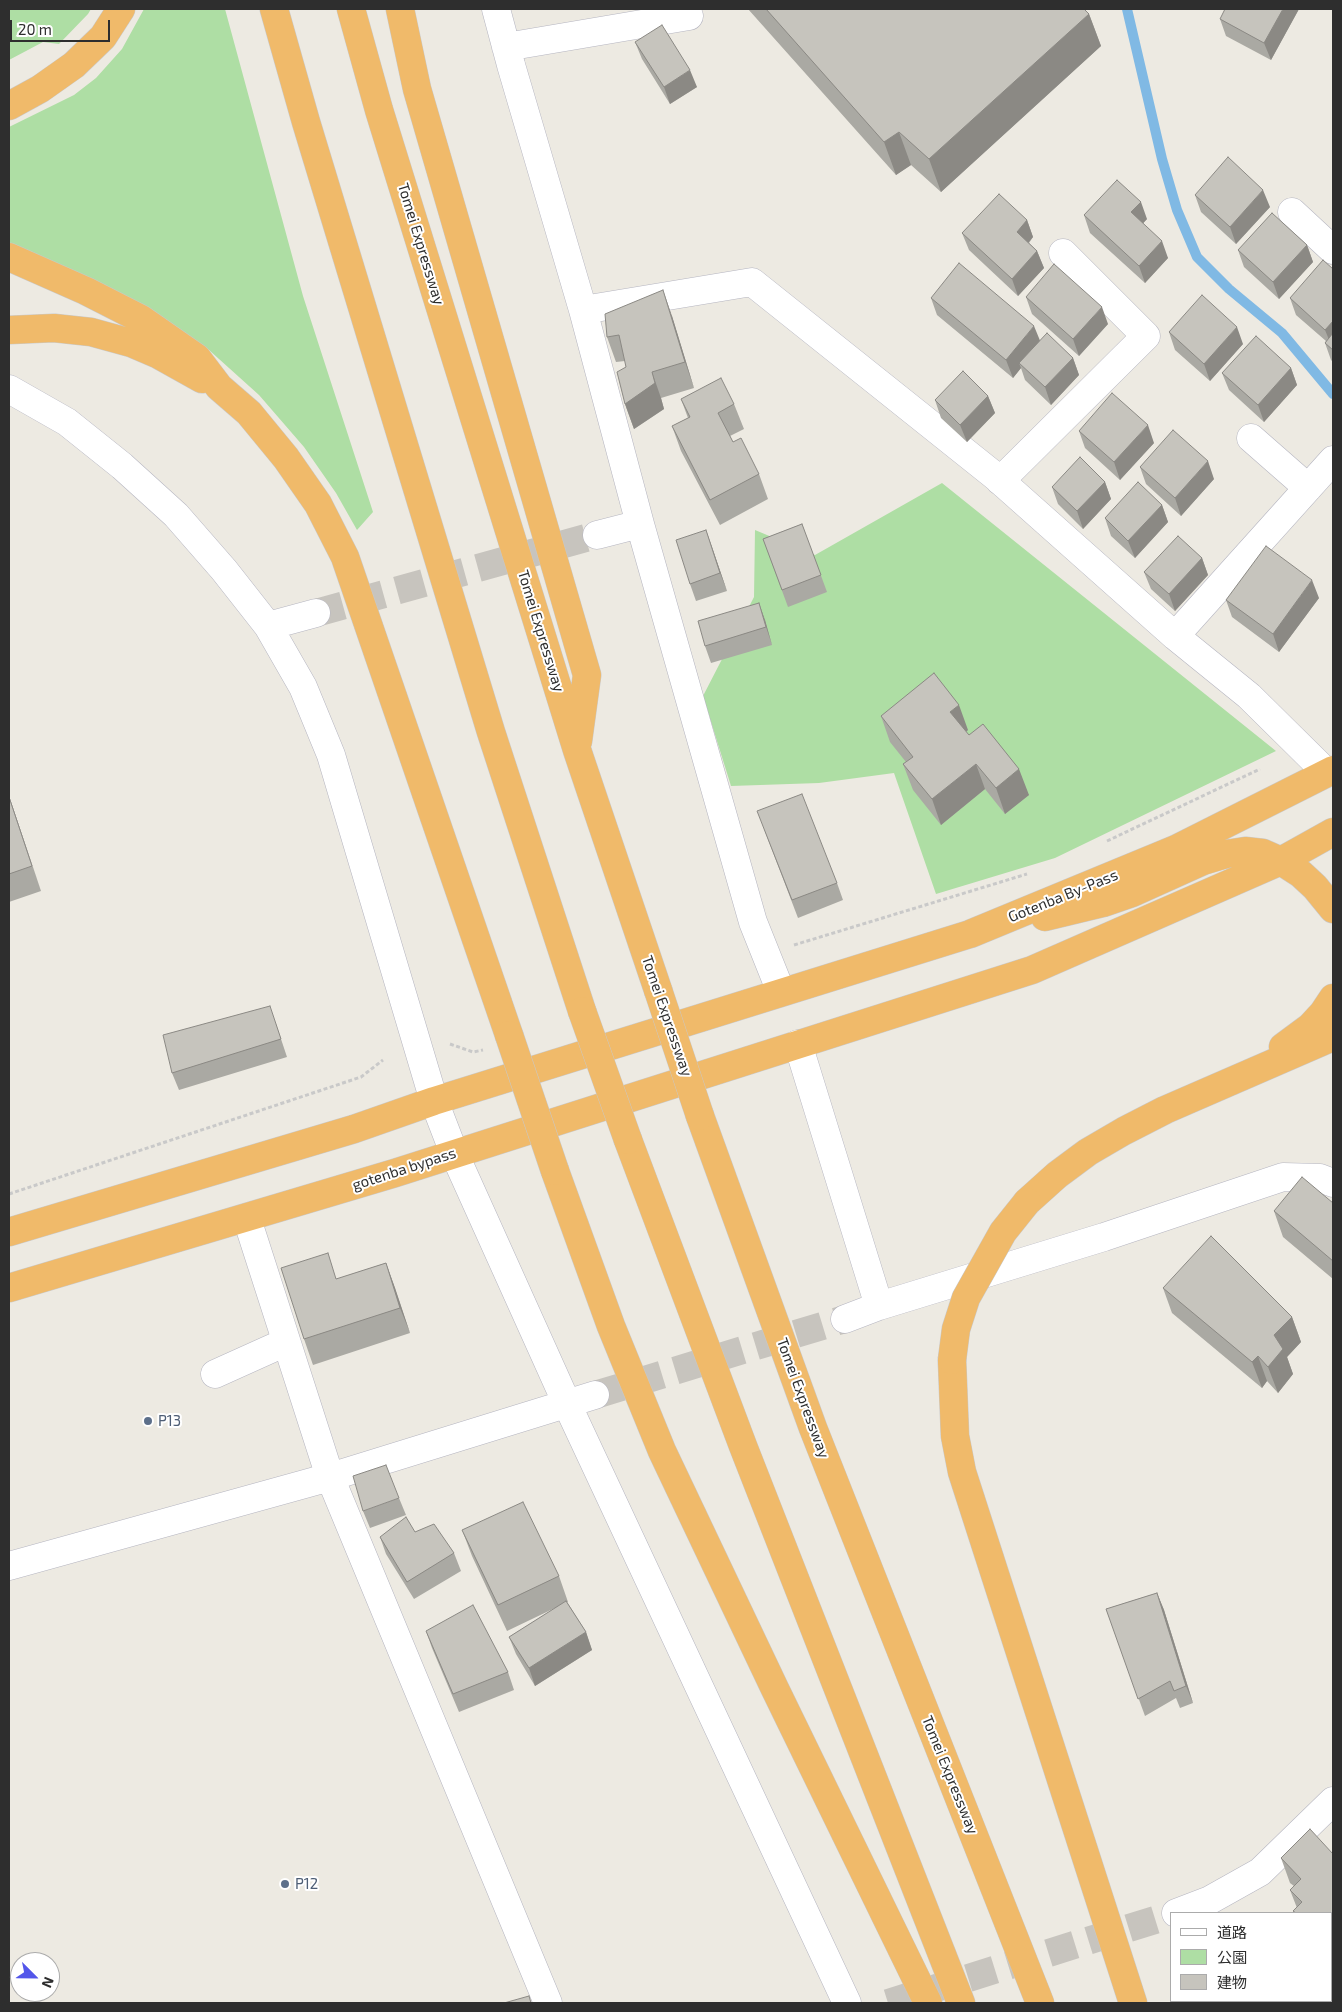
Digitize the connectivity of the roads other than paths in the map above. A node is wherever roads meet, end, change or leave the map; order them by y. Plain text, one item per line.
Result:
1 (121, 9) edge
2 (274, 9) edge
3 (352, 9) edge
4 (400, 9) edge
5 (496, 9) edge
6 (689, 16) dead end
7 (506, 47) junction
8 (9, 106) edge
9 (1292, 212) dead end
10 (1333, 250) edge
11 (1063, 253) dead end
12 (9, 257) edge
13 (583, 310) junction
14 (9, 330) edge
15 (219, 387) junction
16 (9, 389) edge
17 (1251, 438) dead end
18 (1333, 460) edge
19 (1000, 481) junction
20 (1308, 488) junction
21 (640, 524) junction
22 (597, 535) tunnel mouth
23 (316, 613) tunnel mouth
24 (268, 626) junction
25 (1175, 636) junction
26 (577, 750) junction
27 (1330, 771) edge
28 (1333, 832) edge
29 (1281, 860) junction
30 (1333, 909) edge
31 (970, 934) junction
32 (781, 992) junction
33 (1333, 998) edge
34 (1333, 1037) edge
35 (798, 1044) junction
36 (1220, 1086) junction
37 (434, 1101) junction
38 (454, 1153) junction
39 (1333, 1182) edge
40 (246, 1219) junction
41 (14, 1228) edge
42 (9, 1288) edge
43 (879, 1306) junction
44 (844, 1319) tunnel mouth
45 (286, 1342) junction
46 (215, 1374) dead end
47 (595, 1394) tunnel mouth
48 (567, 1404) junction
49 (330, 1477) junction
50 (9, 1566) edge
51 (1333, 1801) edge
52 (1215, 1907) edge
53 (1187, 1912) tunnel mouth
54 (548, 2003) edge
55 (847, 2003) edge
56 (928, 2003) edge
57 (961, 2003) edge
58 (1040, 2003) edge
59 (1133, 2003) edge

1 - 8 highway
2 - 57 highway, bridge
3 - 26 highway, Tomei Expressway
4 - 26 highway
5 - 7 street
6 - 7 street
7 - 13 street
9 - 10 street
11 - 19 street
12 - 15 highway
13 - 19 street
13 - 21 street
14 - 15 highway
15 - 56 highway, bridge
16 - 24 street
17 - 20 street
18 - 20 street
19 - 25 street
20 - 25 street
21 - 22 street
21 - 32 street
23 - 24 street
24 - 37 street
25 - 27 street
26 - 58 highway, Tomei Expressway, bridge
27 - 31 highway, Gotenba By-Pass
28 - 29 highway
29 - 30 highway
29 - 31 highway
29 - 35 highway
31 - 32 highway, Gotenba By-Pass
32 - 37 highway
33 - 36 highway
34 - 36 highway
35 - 38 highway, gotenba bypass
35 - 43 street
36 - 59 highway, bridge
37 - 38 street
37 - 41 highway
38 - 40 highway, gotenba bypass
38 - 48 street
39 - 43 street
40 - 42 highway, gotenba bypass
40 - 45 street
43 - 44 street
45 - 46 street
45 - 49 street
47 - 48 street
48 - 49 street
48 - 55 street
49 - 50 street
49 - 54 street
51 - 52 street
52 - 53 street

